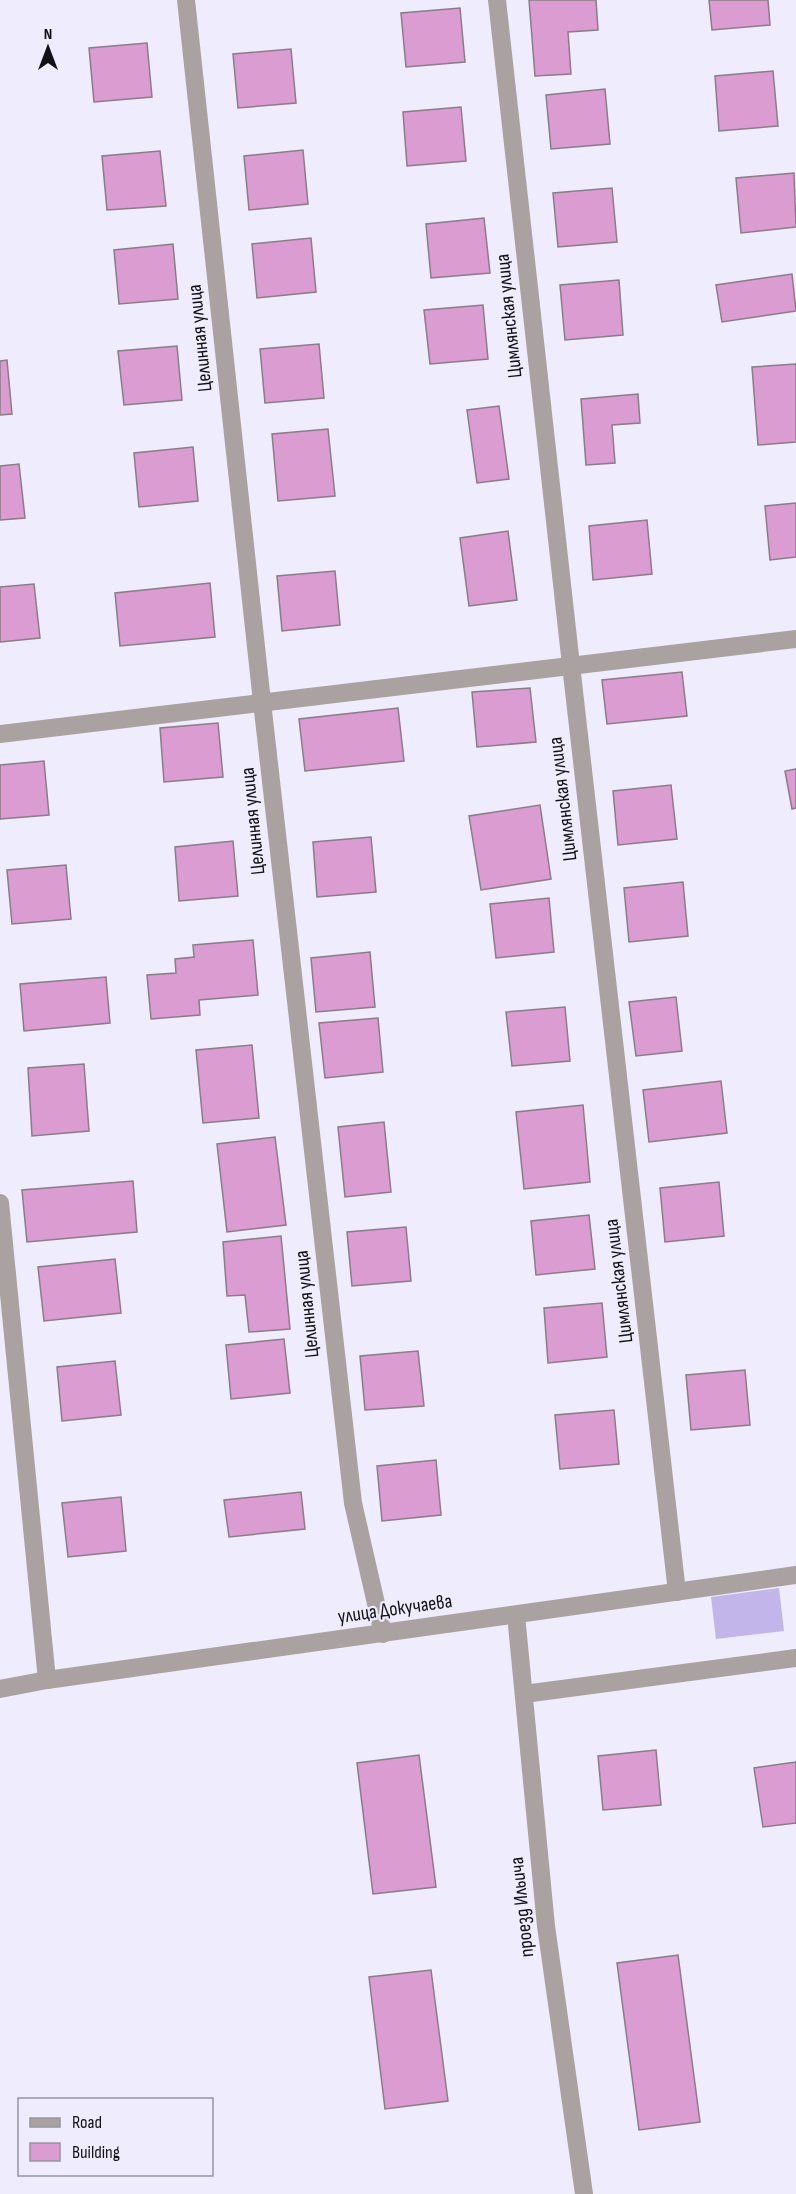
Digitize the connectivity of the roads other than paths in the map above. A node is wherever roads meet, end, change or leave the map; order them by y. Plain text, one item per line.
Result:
1 (186, 0) edge
2 (496, 0) edge
3 (796, 639) edge
4 (571, 665) junction
5 (262, 702) junction
6 (0, 734) edge
7 (0, 1203) edge
8 (796, 1575) edge
9 (677, 1592) junction
10 (516, 1615) junction
11 (383, 1634) junction
12 (796, 1658) edge
13 (47, 1680) junction
14 (0, 1689) edge
15 (524, 1694) junction
16 (584, 2194) edge

1 - 5 street, Целинная улица
2 - 4 street, Цимлянская улица
3 - 4 street
4 - 5 street
4 - 9 street, Цимлянская улица
5 - 6 street
5 - 11 street, Целинная улица
7 - 13 street
8 - 9 street, улица Докучаева
9 - 10 street, улица Докучаева
10 - 11 street, улица Докучаева
10 - 15 street, проезд Ильича
11 - 13 street, улица Докучаева
12 - 15 street
13 - 14 street, улица Докучаева
15 - 16 street, проезд Ильича

